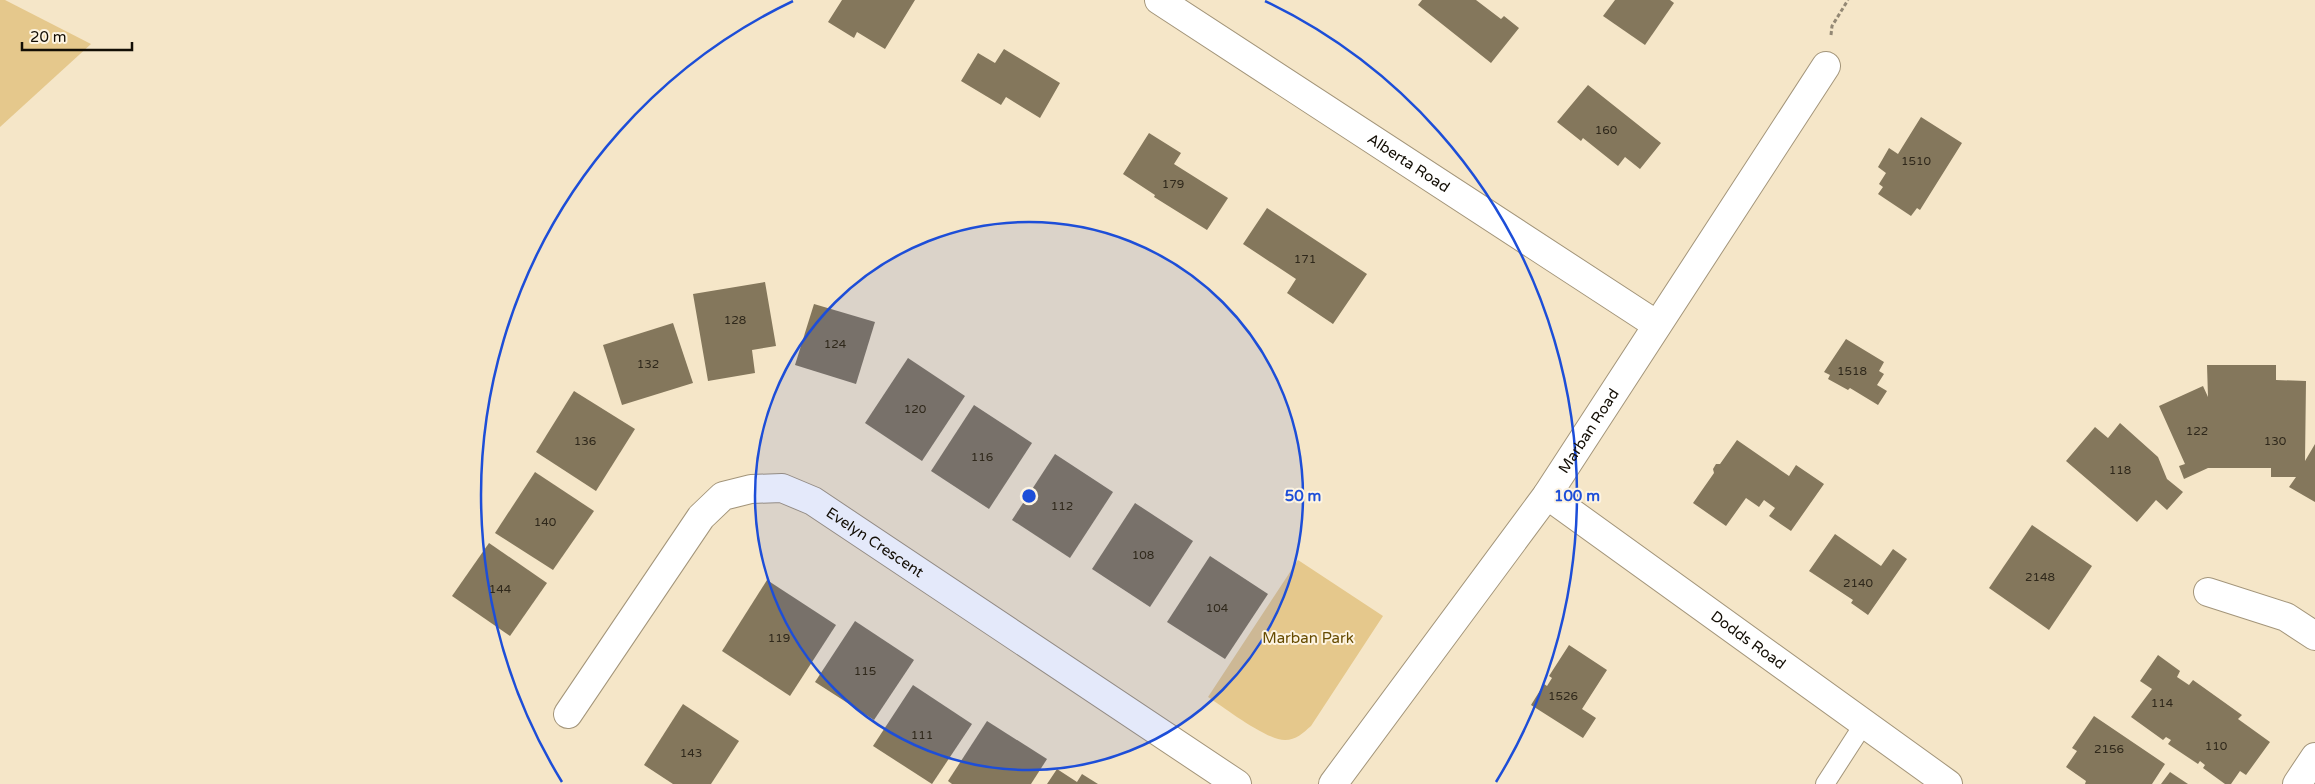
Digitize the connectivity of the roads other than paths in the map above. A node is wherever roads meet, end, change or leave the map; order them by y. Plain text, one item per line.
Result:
1 (1159, 0) edge
2 (1826, 66) dead end
3 (1657, 324) junction
4 (1547, 495) junction
5 (2208, 592) dead end
6 (2315, 636) edge
7 (568, 714) dead end
8 (1865, 722) junction
9 (2315, 757) edge
10 (1237, 784) edge
11 (1333, 784) edge
12 (1825, 784) edge
13 (1948, 784) edge
14 (2297, 784) edge

1 - 3 street, Alberta Road
2 - 3 street, Marban Road
3 - 4 street, Marban Road
4 - 8 street, Dodds Road
4 - 11 street, Marban Road
5 - 6 street
7 - 10 street, Evelyn Crescent
8 - 12 lane
8 - 13 street, Dodds Road
9 - 14 street

